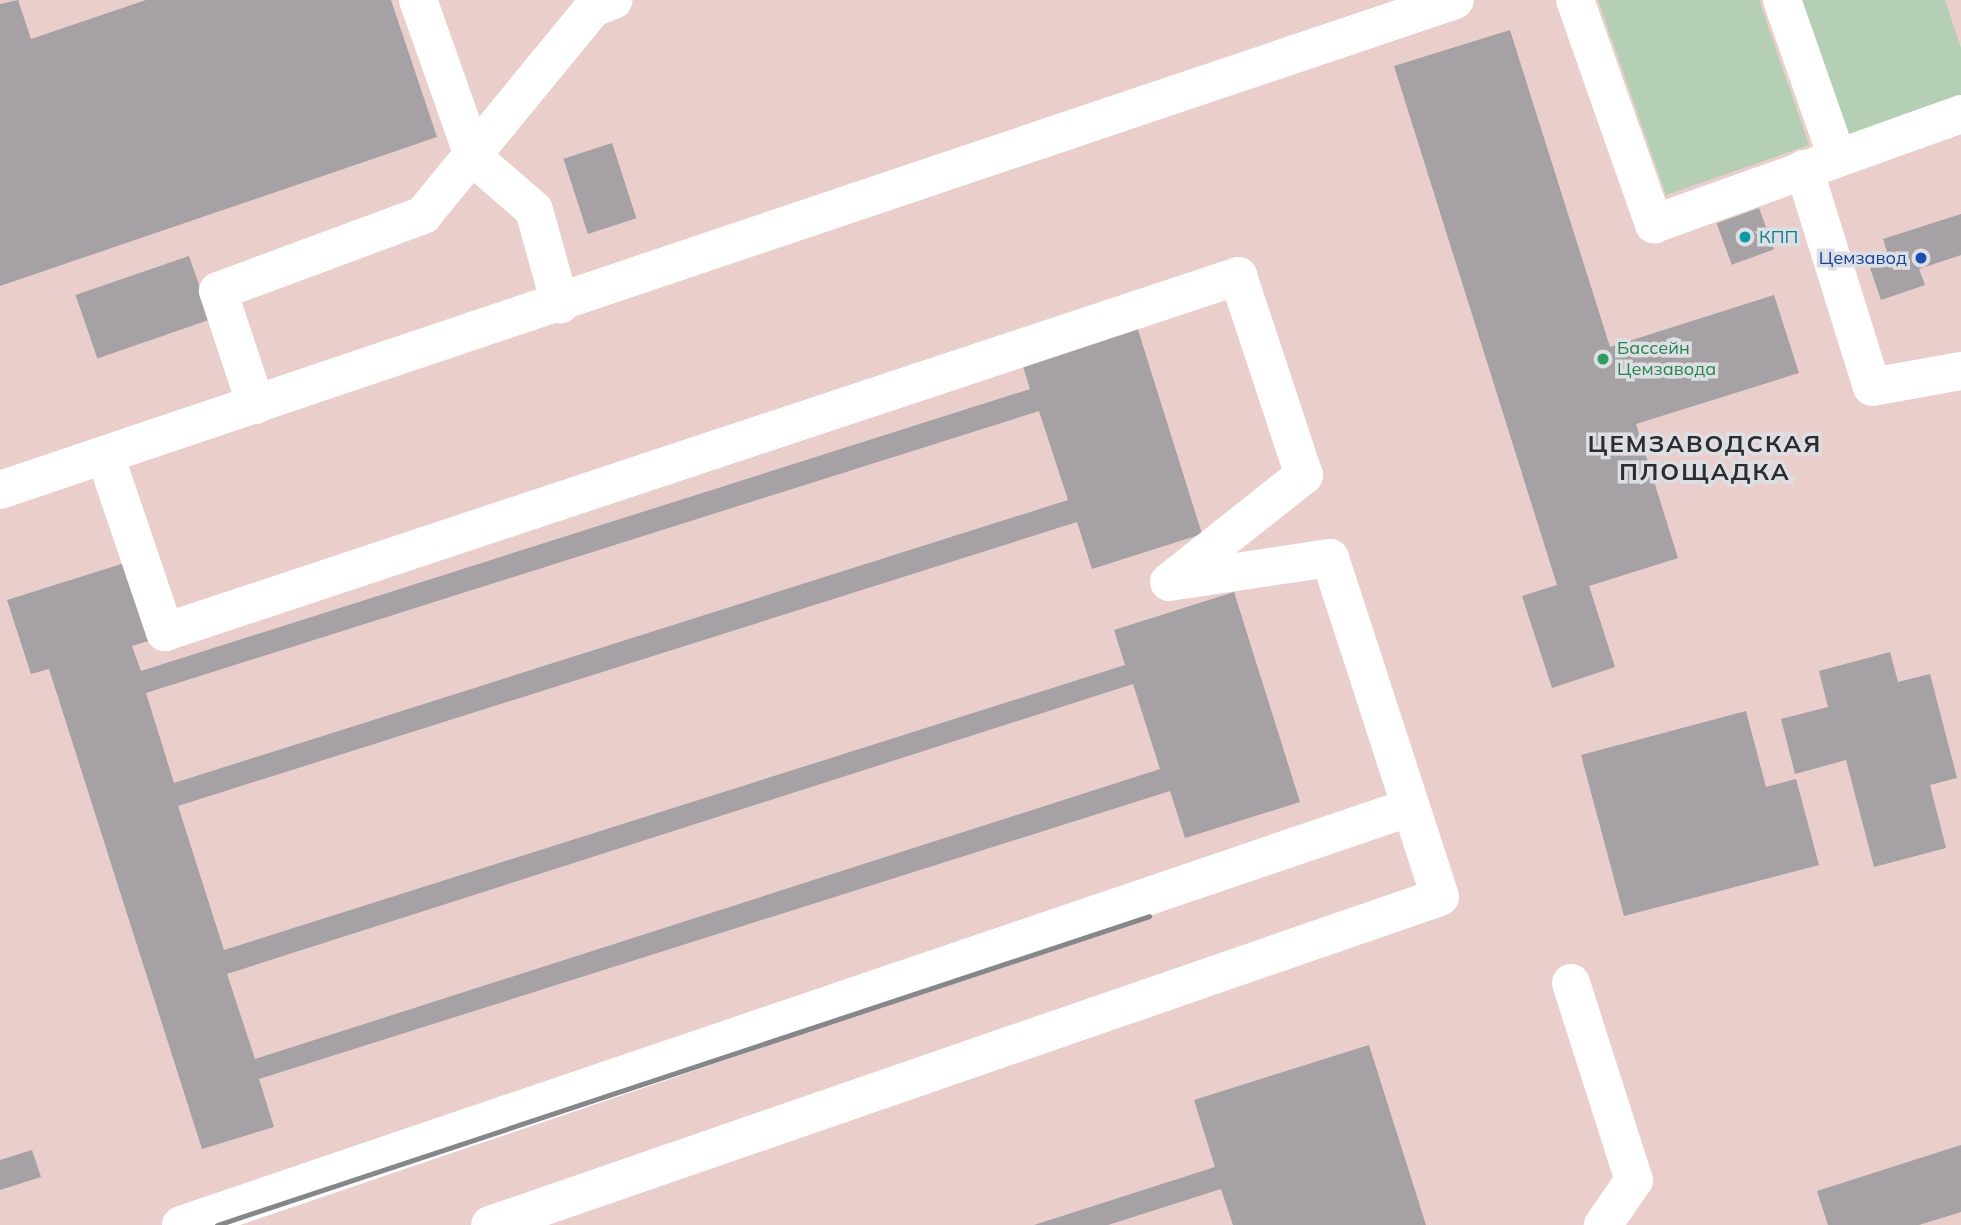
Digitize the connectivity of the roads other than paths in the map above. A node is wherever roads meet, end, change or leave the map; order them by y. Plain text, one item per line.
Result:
1 (418, 0) edge
2 (1455, 0) edge
3 (1575, 0) edge
4 (1782, 0) edge
5 (597, 3) edge
6 (1961, 114) edge
7 (474, 158) junction
8 (1820, 163) junction
9 (560, 304) junction
10 (1961, 371) edge
11 (256, 405) junction
12 (106, 455) junction
13 (0, 491) edge
14 (1411, 807) junction
15 (1571, 983) dead end
16 (181, 1225) edge
17 (490, 1225) edge
18 (1603, 1225) edge

1 - 7 lane
2 - 9 lane
3 - 8 lane
4 - 8 lane
5 - 7 lane
6 - 8 lane
7 - 9 lane
7 - 11 lane
8 - 10 lane
9 - 11 lane
11 - 12 lane
12 - 13 lane
12 - 14 lane
14 - 16 lane
14 - 17 lane
15 - 18 lane

